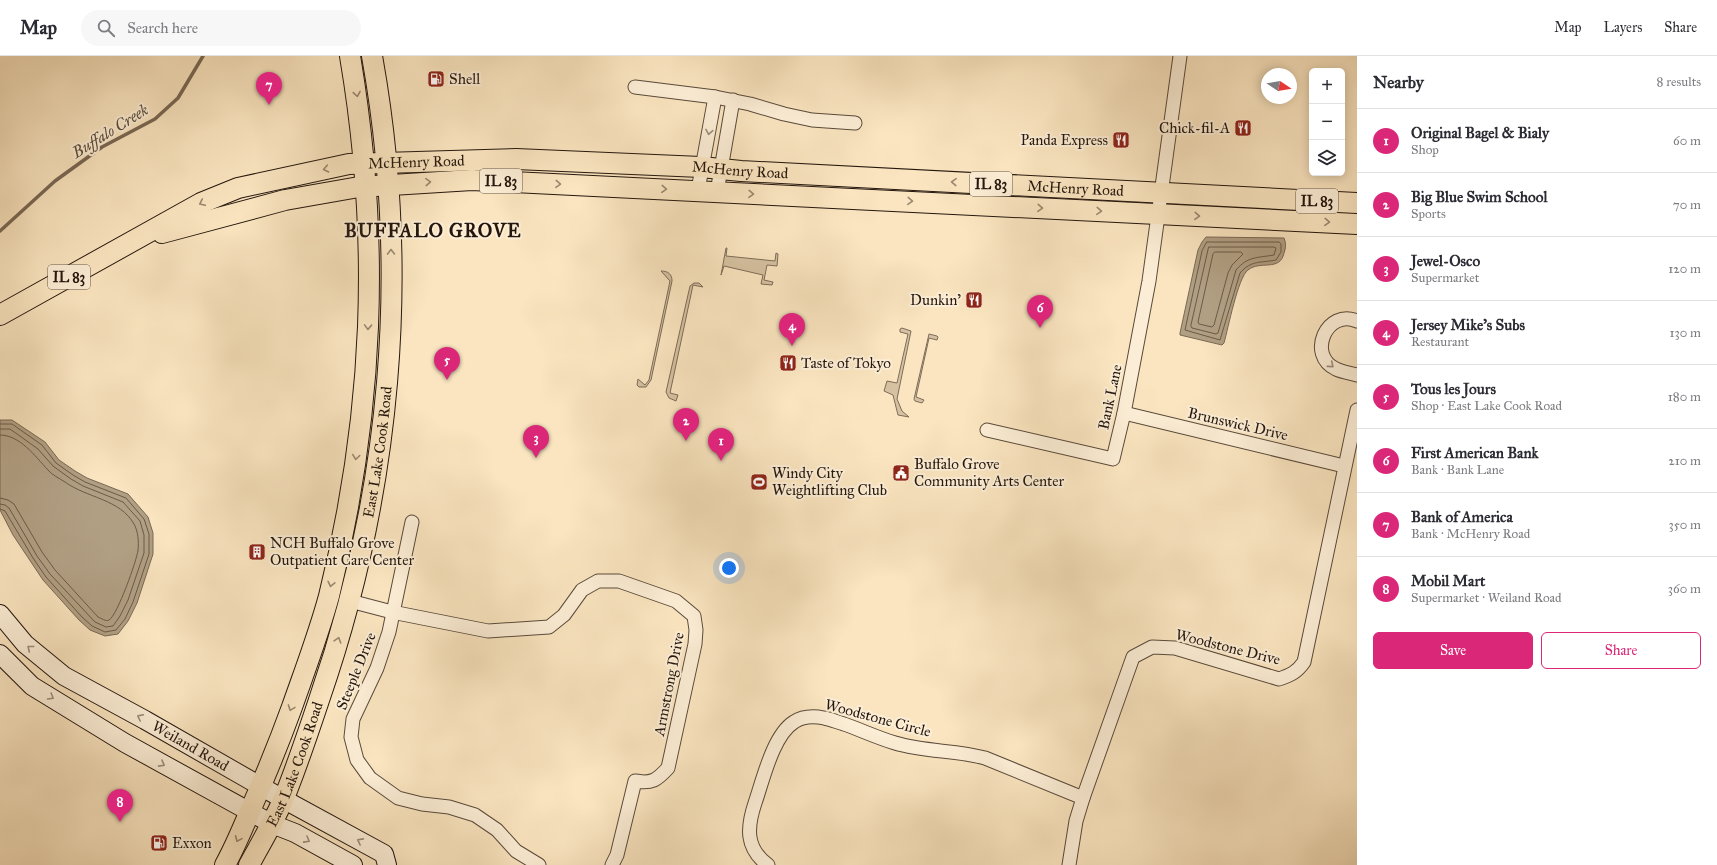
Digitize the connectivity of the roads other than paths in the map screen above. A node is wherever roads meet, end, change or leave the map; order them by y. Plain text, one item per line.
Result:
1 (350, 56) edge
2 (372, 56) edge
3 (1180, 56) edge
4 (635, 87) dead end
5 (715, 97) junction
6 (733, 100) junction
7 (855, 123) dead end
8 (388, 163) junction
9 (364, 164) junction
10 (701, 168) junction
11 (722, 170) junction
12 (389, 185) junction
13 (366, 186) junction
14 (698, 190) junction
15 (717, 192) junction
16 (1161, 193) junction
17 (1357, 203) edge
18 (1158, 214) junction
19 (1357, 224) edge
20 (137, 239) junction
21 (0, 315) edge
22 (1357, 322) edge
23 (1357, 375) edge
24 (1357, 410) edge
25 (1124, 413) junction
26 (987, 430) dead end
27 (1344, 466) junction
28 (412, 522) dead end
29 (350, 601) junction
30 (392, 612) junction
31 (0, 614) edge
32 (0, 654) edge
33 (261, 786) junction
34 (1082, 798) junction
35 (283, 799) junction
36 (250, 812) junction
37 (272, 824) junction
38 (225, 865) edge
39 (249, 865) edge
40 (353, 865) edge
41 (387, 865) edge
42 (539, 865) edge
43 (612, 865) edge
44 (768, 865) edge
45 (1069, 865) edge

1 -> 9 main road, East Lake Cook Road
2 - 8 main road, East Lake Cook Road
3 - 16 street, Bank Lane
4 - 5 street
5 - 6 street
5 -> 10 street
6 - 7 street
6 - 11 street
8 - 9 main road, McHenry Road / IL 83
8 - 10 main road, McHenry Road / IL 83
8 - 12 main road, East Lake Cook Road
9 - 13 main road, East Lake Cook Road
9 -> 20 main road, McHenry Road / IL 83
10 - 11 main road, McHenry Road / IL 83
10 - 14 street
11 - 15 street
16 -> 11 main road, McHenry Road / IL 83
12 - 13 main road, McHenry Road / IL 83
12 -> 14 main road, McHenry Road / IL 83
29 -> 12 main road, East Lake Cook Road
13 - 20 main road, McHenry Road / IL 83
13 -> 33 main road, East Lake Cook Road
14 - 15 main road, McHenry Road / IL 83
15 -> 18 main road, McHenry Road / IL 83
16 - 17 main road, McHenry Road / IL 83
16 - 18 street, Bank Lane
18 -> 19 main road, McHenry Road / IL 83
18 - 25 street, Bank Lane
20 - 21 main road, McHenry Road / IL 83
22 -> 23 street
24 - 27 street, Woodstone Drive
25 - 26 street, Bank Lane
25 - 27 street, Brunswick Drive
27 - 34 street, Woodstone Drive
28 - 30 street, Steeple Drive
29 - 30 street, Armstrong Drive
35 -> 29 main road, East Lake Cook Road
30 - 42 street, Steeple Drive
30 - 43 street, Armstrong Drive
33 -> 31 main road, Weiland Road
32 -> 36 main road, Weiland Road
33 - 35 main road, Weiland Road
33 - 36 main road, East Lake Cook Road
34 - 44 street, Woodstone Circle
34 - 45 street, Woodstone Drive
35 - 37 main road, East Lake Cook Road
41 -> 35 main road, Weiland Road
36 - 37 main road, Weiland Road
36 -> 38 main road, East Lake Cook Road
37 - 39 main road, East Lake Cook Road
37 -> 40 main road, Weiland Road

